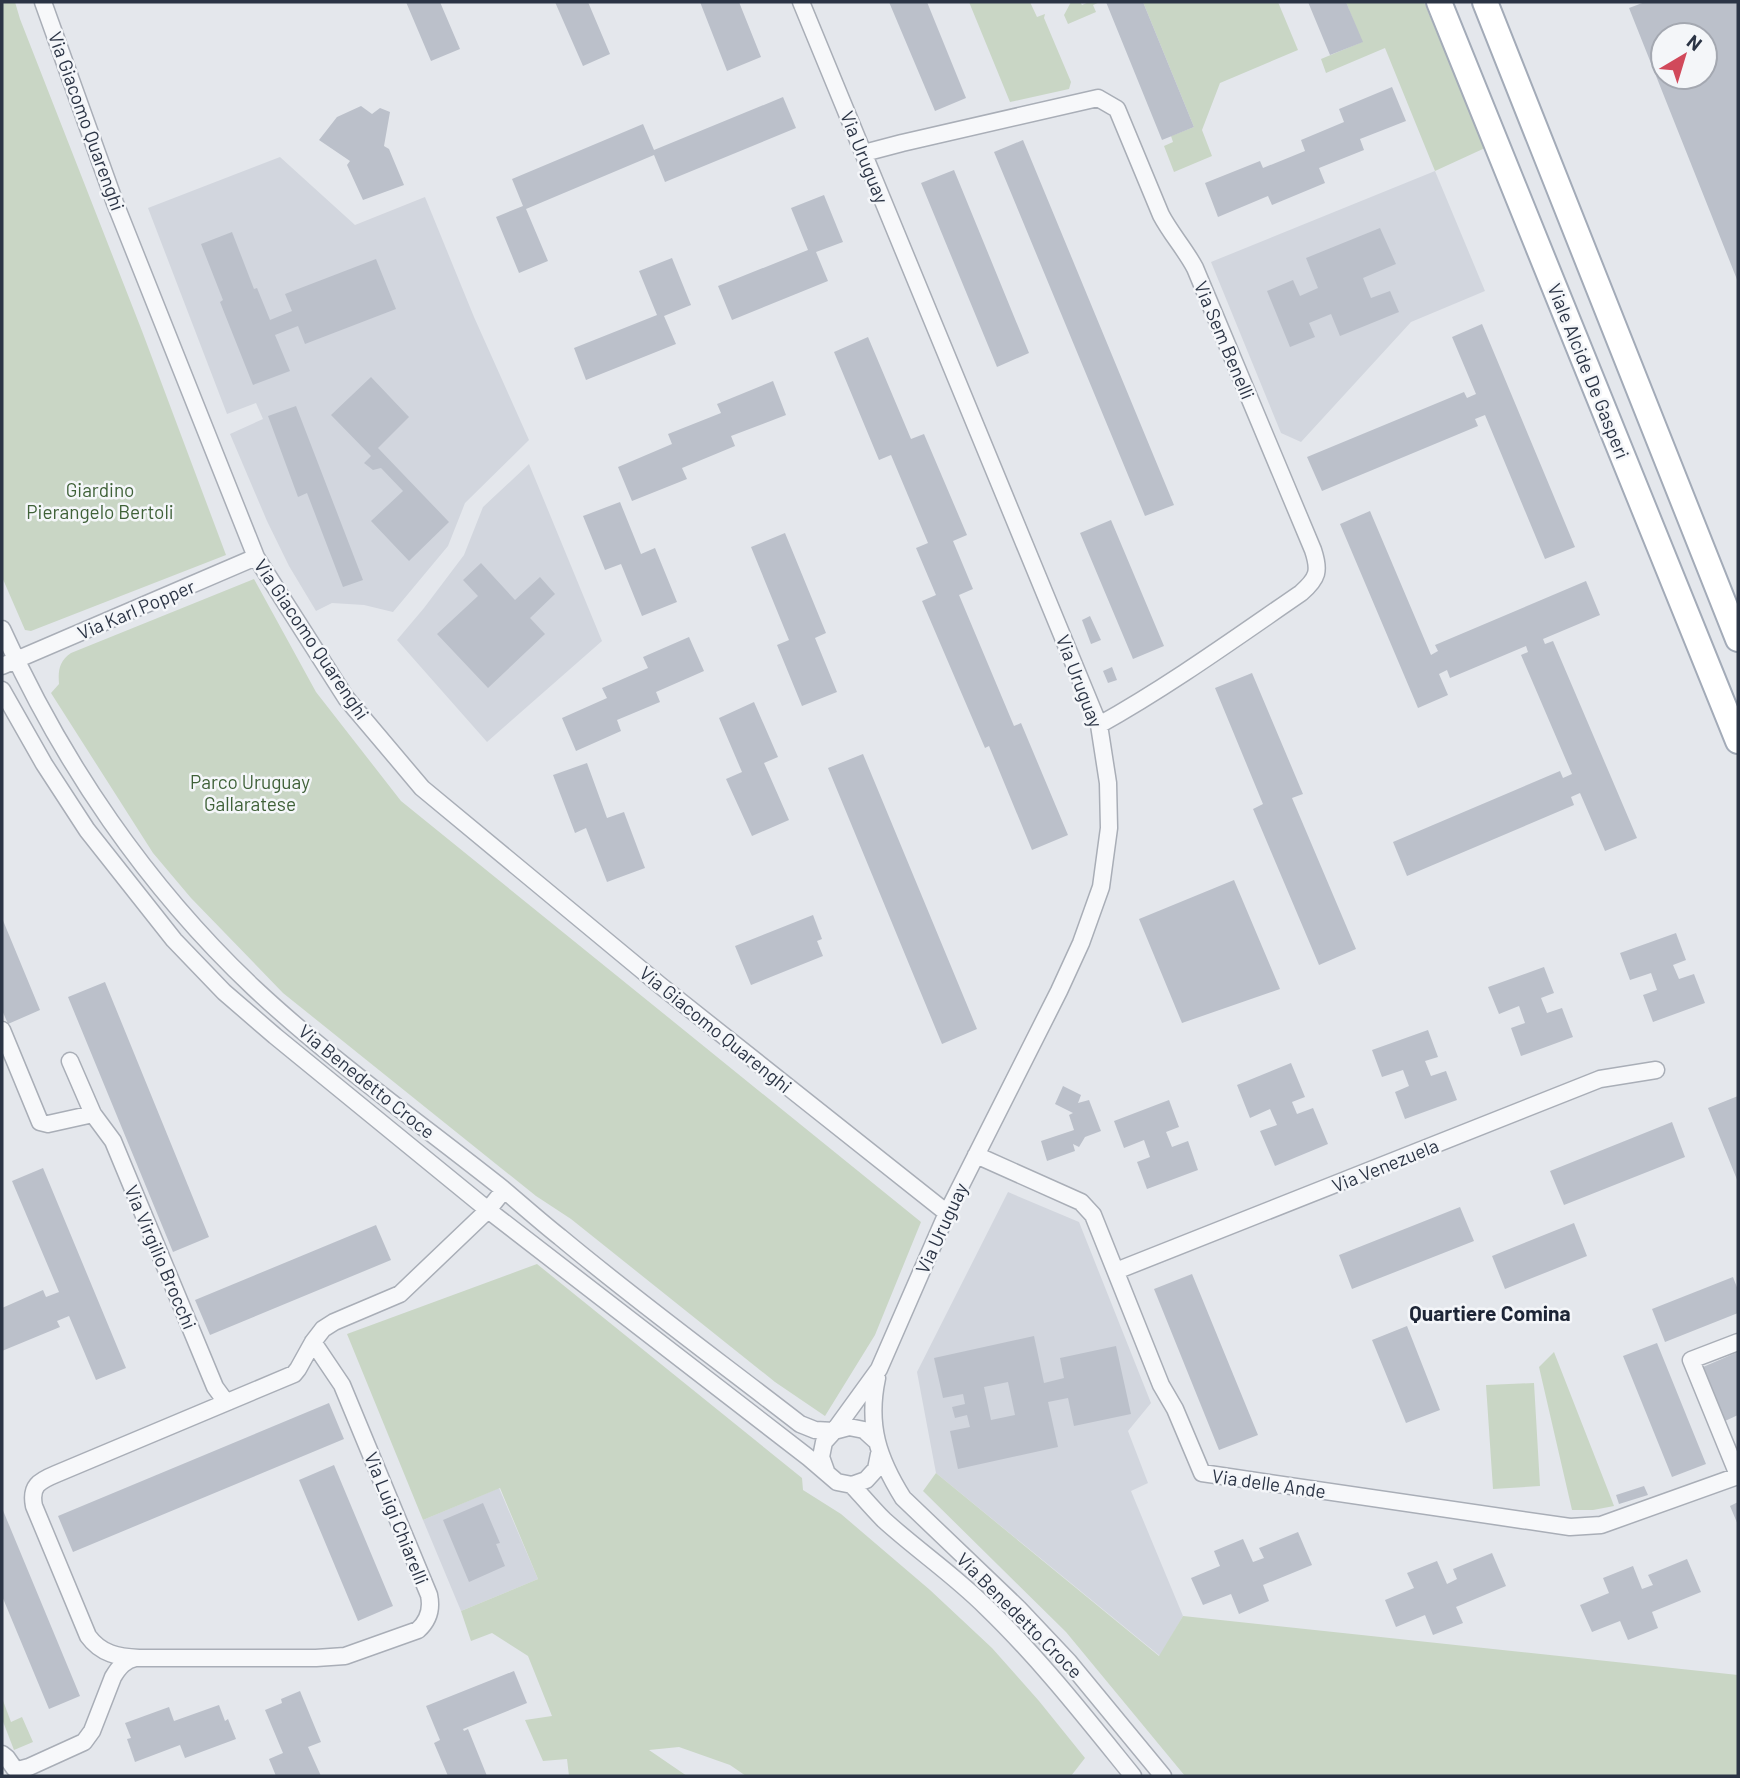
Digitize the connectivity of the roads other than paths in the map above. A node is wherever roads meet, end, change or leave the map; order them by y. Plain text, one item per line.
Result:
1 (43, 2) edge
2 (801, 2) edge
3 (1439, 2) edge
4 (1485, 2) edge
5 (864, 153) junction
6 (256, 557) junction
7 (2, 629) edge
8 (1738, 639) edge
9 (9, 663) edge
10 (2, 690) edge
11 (1099, 724) junction
12 (1738, 741) edge
13 (2, 1030) edge
14 (71, 1061) dead end
15 (1656, 1070) dead end
16 (93, 1114) junction
17 (976, 1155) junction
18 (504, 1190) junction
19 (488, 1210) junction
20 (947, 1213) junction
21 (1116, 1271) junction
22 (313, 1342) junction
23 (1738, 1342) edge
24 (879, 1369) junction
25 (226, 1402) junction
26 (834, 1431) junction
27 (877, 1447) junction
28 (826, 1471) junction
29 (1738, 1475) edge
30 (852, 1485) junction
31 (139, 1658) junction
32 (2, 1754) edge
33 (1133, 1776) edge
34 (1163, 1776) edge

1 - 6 street, Via Giacomo Quarenghi
2 - 5 street, Via Uruguay
3 - 12 main road, Viale Alcide De Gasperi
4 - 8 main road, Viale Alcide De Gasperi
5 - 11 street, Via Uruguay
5 - 11 street, Via Sem Benelli
6 - 9 street, Via Karl Popper
6 - 20 street, Via Giacomo Quarenghi
7 - 9 street, Via Benedetto Croce
9 - 18 street, Via Benedetto Croce
10 - 19 street, Via Benedetto Croce
11 - 17 street, Via Uruguay
13 - 16 street
14 - 16 street, Via Virgilio Brocchi
15 - 21 street, Via Venezuela
16 - 25 street, Via Virgilio Brocchi
17 - 20 street, Via Uruguay
17 - 21 street, Via delle Ande
18 - 19 street, Via Luigi Chiarelli
18 - 26 street, Via Benedetto Croce
19 - 22 street, Via Luigi Chiarelli
19 - 28 street, Via Benedetto Croce
20 - 24 street, Via Uruguay
21 - 29 street, Via delle Ande
22 - 25 street, Via Luigi Chiarelli
22 - 31 street, Via Luigi Chiarelli
23 - 29 street, Via delle Ande
24 - 26 street, Via Uruguay
24 - 27 street
25 - 31 street, Via Luigi Chiarelli
26 - 27 street
26 - 28 street
27 - 30 street
27 - 34 street, Via Benedetto Croce
28 - 30 street
30 - 33 street, Via Benedetto Croce
31 - 32 street

